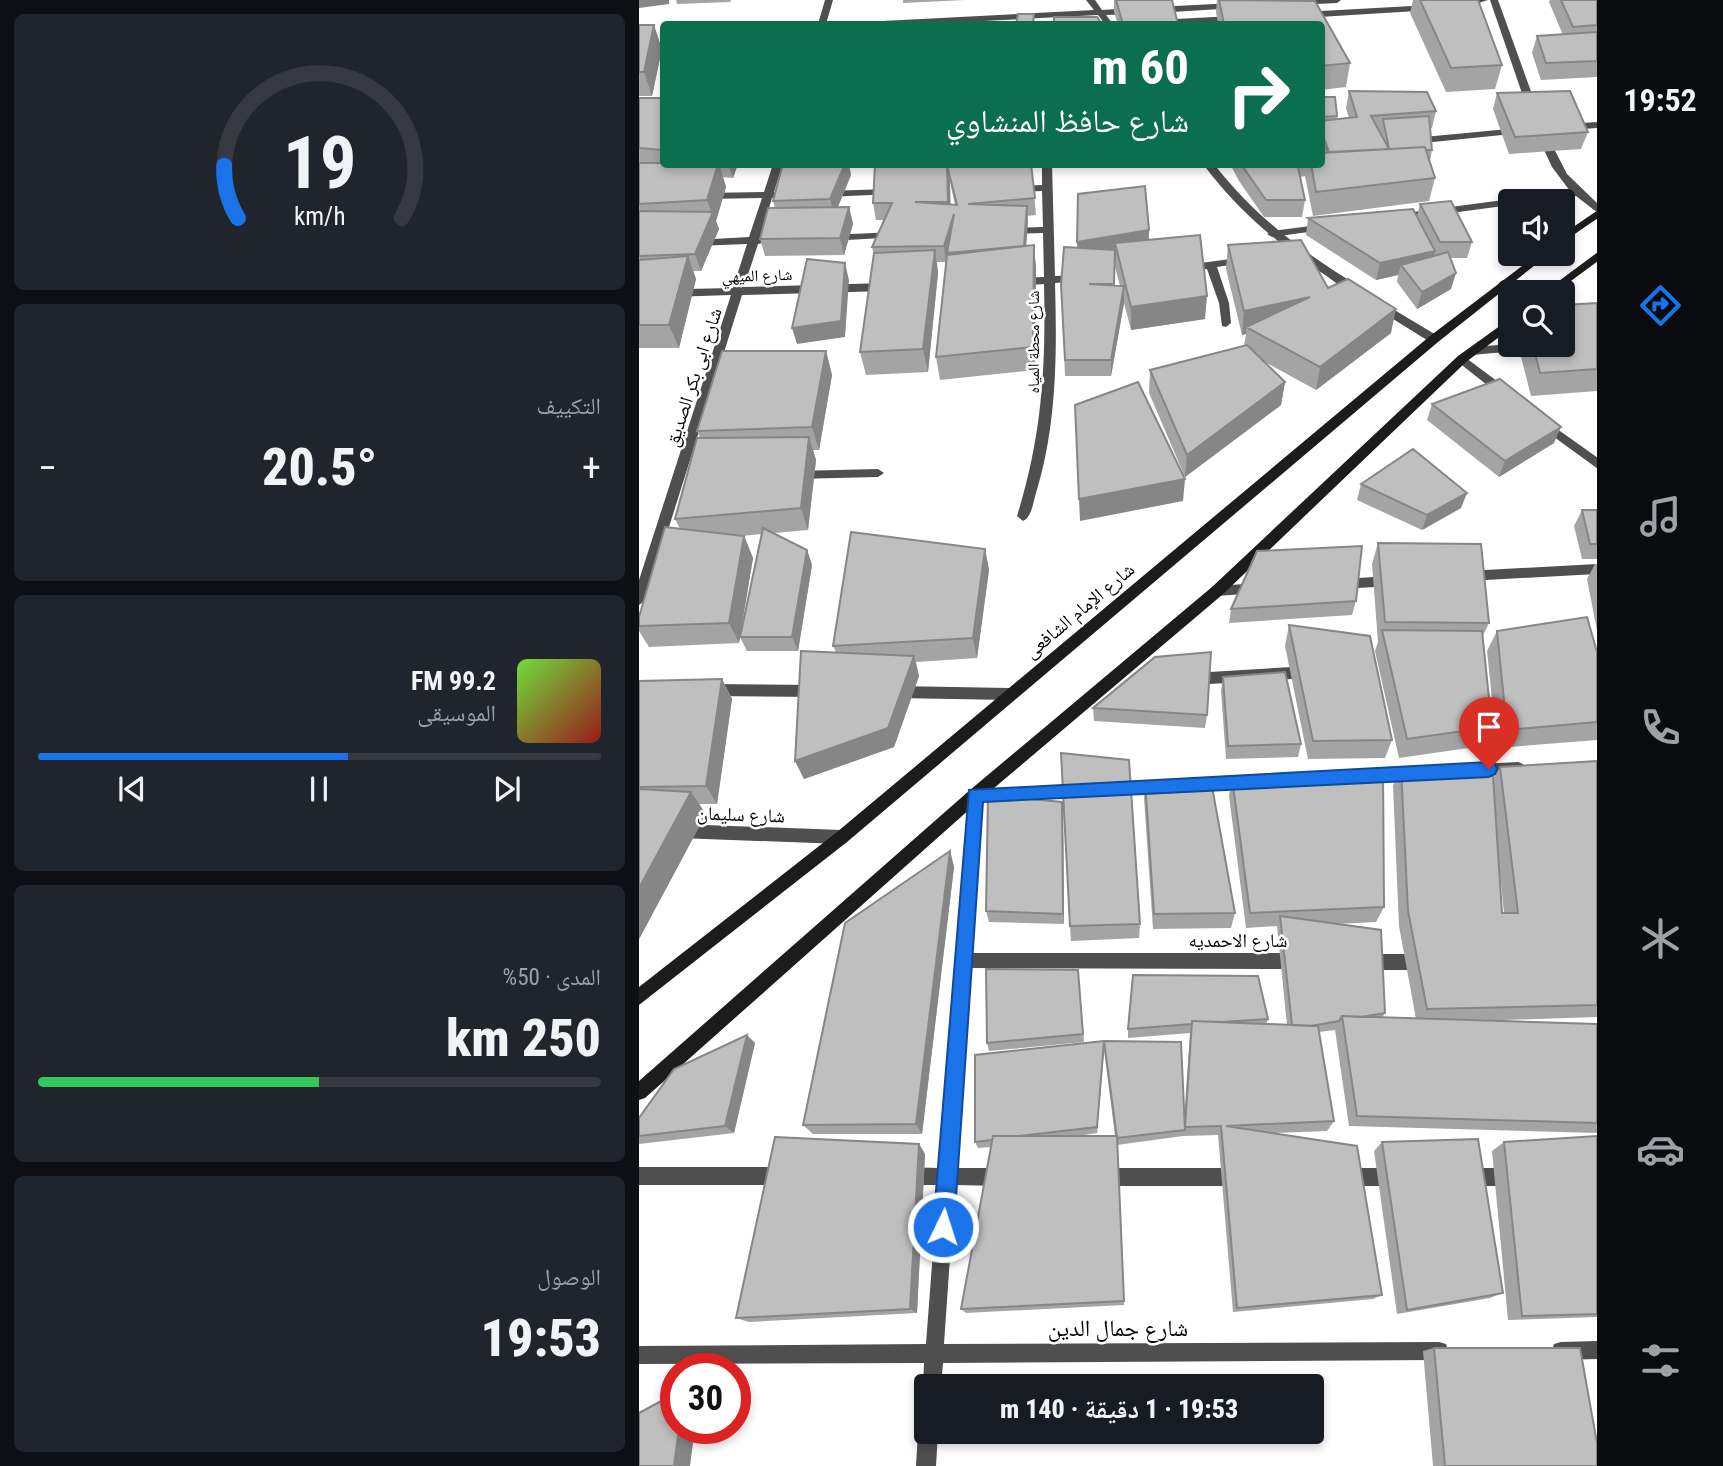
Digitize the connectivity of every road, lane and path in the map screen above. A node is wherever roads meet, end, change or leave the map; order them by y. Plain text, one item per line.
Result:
1 (829, 0) edge
2 (1090, 0) edge
3 (1337, 0) edge
4 (1484, 0) edge
5 (1494, 0) edge
6 (1281, 3) edge
7 (1239, 5) edge
8 (1453, 7) edge
9 (1439, 8) edge
10 (1099, 13) junction
11 (1288, 16) edge
12 (1247, 18) edge
13 (823, 21) edge
14 (942, 21) edge
15 (1106, 21) edge
16 (1192, 21) edge
17 (1534, 116) edge
18 (1597, 125) edge
19 (1539, 129) junction
20 (1403, 142) edge
21 (777, 168) edge
22 (1047, 168) edge
23 (1211, 168) edge
24 (1047, 188) junction
25 (1005, 190) edge
26 (908, 192) edge
27 (1576, 193) joint
28 (811, 194) edge
29 (769, 195) junction
30 (783, 195) edge
31 (691, 196) edge
32 (1498, 204) edge
33 (1597, 211) edge
34 (1391, 218) edge
35 (1338, 225) edge
36 (1575, 229) edge
37 (1047, 230) junction
38 (1006, 231) edge
39 (1271, 234) junction
40 (908, 235) edge
41 (783, 239) edge
42 (811, 239) edge
43 (755, 240) junction
44 (678, 243) edge
45 (1597, 255) edge
46 (1259, 258) edge
47 (1211, 265) junction
48 (1528, 266) edge
49 (1170, 269) edge
50 (1088, 277) edge
51 (1565, 280) edge
52 (1048, 281) junction
53 (1011, 283) edge
54 (902, 286) edge
55 (739, 291) junction
56 (639, 294) edge
57 (1365, 295) edge
58 (1376, 303) edge
59 (1226, 323) dead end
60 (1498, 332) edge
61 (1434, 339) junction
62 (1498, 351) edge
63 (1467, 355) junction
64 (1514, 400) edge
65 (1535, 416) edge
66 (1597, 465) edge
67 (878, 473) dead end
68 (785, 475) edge
69 (1023, 516) dead end
70 (1597, 569) edge
71 (1448, 577) edge
72 (1407, 580) edge
73 (1326, 584) edge
74 (1272, 588) edge
75 (1217, 591) junction
76 (639, 600) edge
77 (1325, 671) edge
78 (1176, 680) edge
79 (1135, 682) edge
80 (1108, 684) junction
81 (694, 690) edge
82 (831, 691) edge
83 (885, 692) edge
84 (1009, 694) junction
85 (1528, 767) edge
86 (1348, 776) edge
87 (1265, 781) edge
88 (975, 795) junction
89 (666, 831) edge
90 (842, 836) junction
91 (963, 960) junction
92 (1308, 961) edge
93 (1349, 961) edge
94 (1446, 962) edge
95 (639, 997) edge
96 (639, 1092) edge
97 (639, 1175) edge
98 (800, 1176) edge
99 (894, 1176) edge
100 (947, 1177) junction
101 (1016, 1177) edge
102 (1086, 1177) edge
103 (1251, 1177) edge
104 (1321, 1177) edge
105 (1417, 1177) edge
106 (1445, 1177) edge
107 (1528, 1178) edge
108 (1597, 1350) edge
109 (1461, 1351) edge
110 (1538, 1351) edge
111 (934, 1353) junction
112 (639, 1354) edge
113 (933, 1374) edge
114 (927, 1444) edge
115 (926, 1466) edge

1 - 13 street
2 - 10 street
3 - 6 street
4 - 8 street
5 - 17 street
7 - 10 street
9 - 11 street
10 - 14 street
10 - 15 street
12 - 16 street
18 - 19 street
19 - 20 street
19 - 27 street
21 - 29 street, شارع ابى بكر الصديق
22 - 24 street, شارع محطة المياه
23 - 39 street
24 - 25 street
24 - 37 street, شارع محطة المياه
26 - 28 street
27 - 33 street
29 - 30 street
29 - 31 street
29 - 43 street, شارع ابى بكر الصديق
32 - 34 street
33 - 36 main road
35 - 39 street
37 - 38 street
37 - 52 street, شارع محطة المياه
39 - 57 street
40 - 42 street
41 - 43 street
43 - 44 street
43 - 55 street, شارع ابى بكر الصديق
45 - 51 main road
46 - 47 street
47 - 49 street
47 - 59 street
48 - 61 main road, شارع الإمام الشافعى
50 - 52 street
52 - 53 street
52 - 69 street, شارع محطة المياه
54 - 55 street, شارع الميهي
55 - 56 street, شارع الميهي
55 - 76 street, شارع ابى بكر الصديق
58 - 61 street
60 - 63 main road
61 - 84 main road, شارع الإمام الشافعى
62 - 63 street
63 - 64 street
63 - 75 main road
65 - 66 street
67 - 68 street
70 - 71 street
72 - 73 street
74 - 75 street
75 - 80 main road
77 - 78 street
79 - 80 street
80 - 88 main road
81 - 82 street
83 - 84 street
84 - 90 main road, شارع الإمام الشافعى
85 - 86 street
87 - 88 street
88 - 91 street
88 - 96 main road
89 - 90 street, شارع سليمان
90 - 95 main road, شارع الإمام الشافعى
91 - 92 street, شارع الاحمديه
91 - 100 street
93 - 94 street
97 - 98 street
99 - 100 street
100 - 101 street
100 - 111 street
102 - 103 street
104 - 105 street
106 - 107 street
108 - 110 street
109 - 111 street, شارع جمال الدين
111 - 112 street, شارع جمال الدين
111 - 113 street
114 - 115 street

